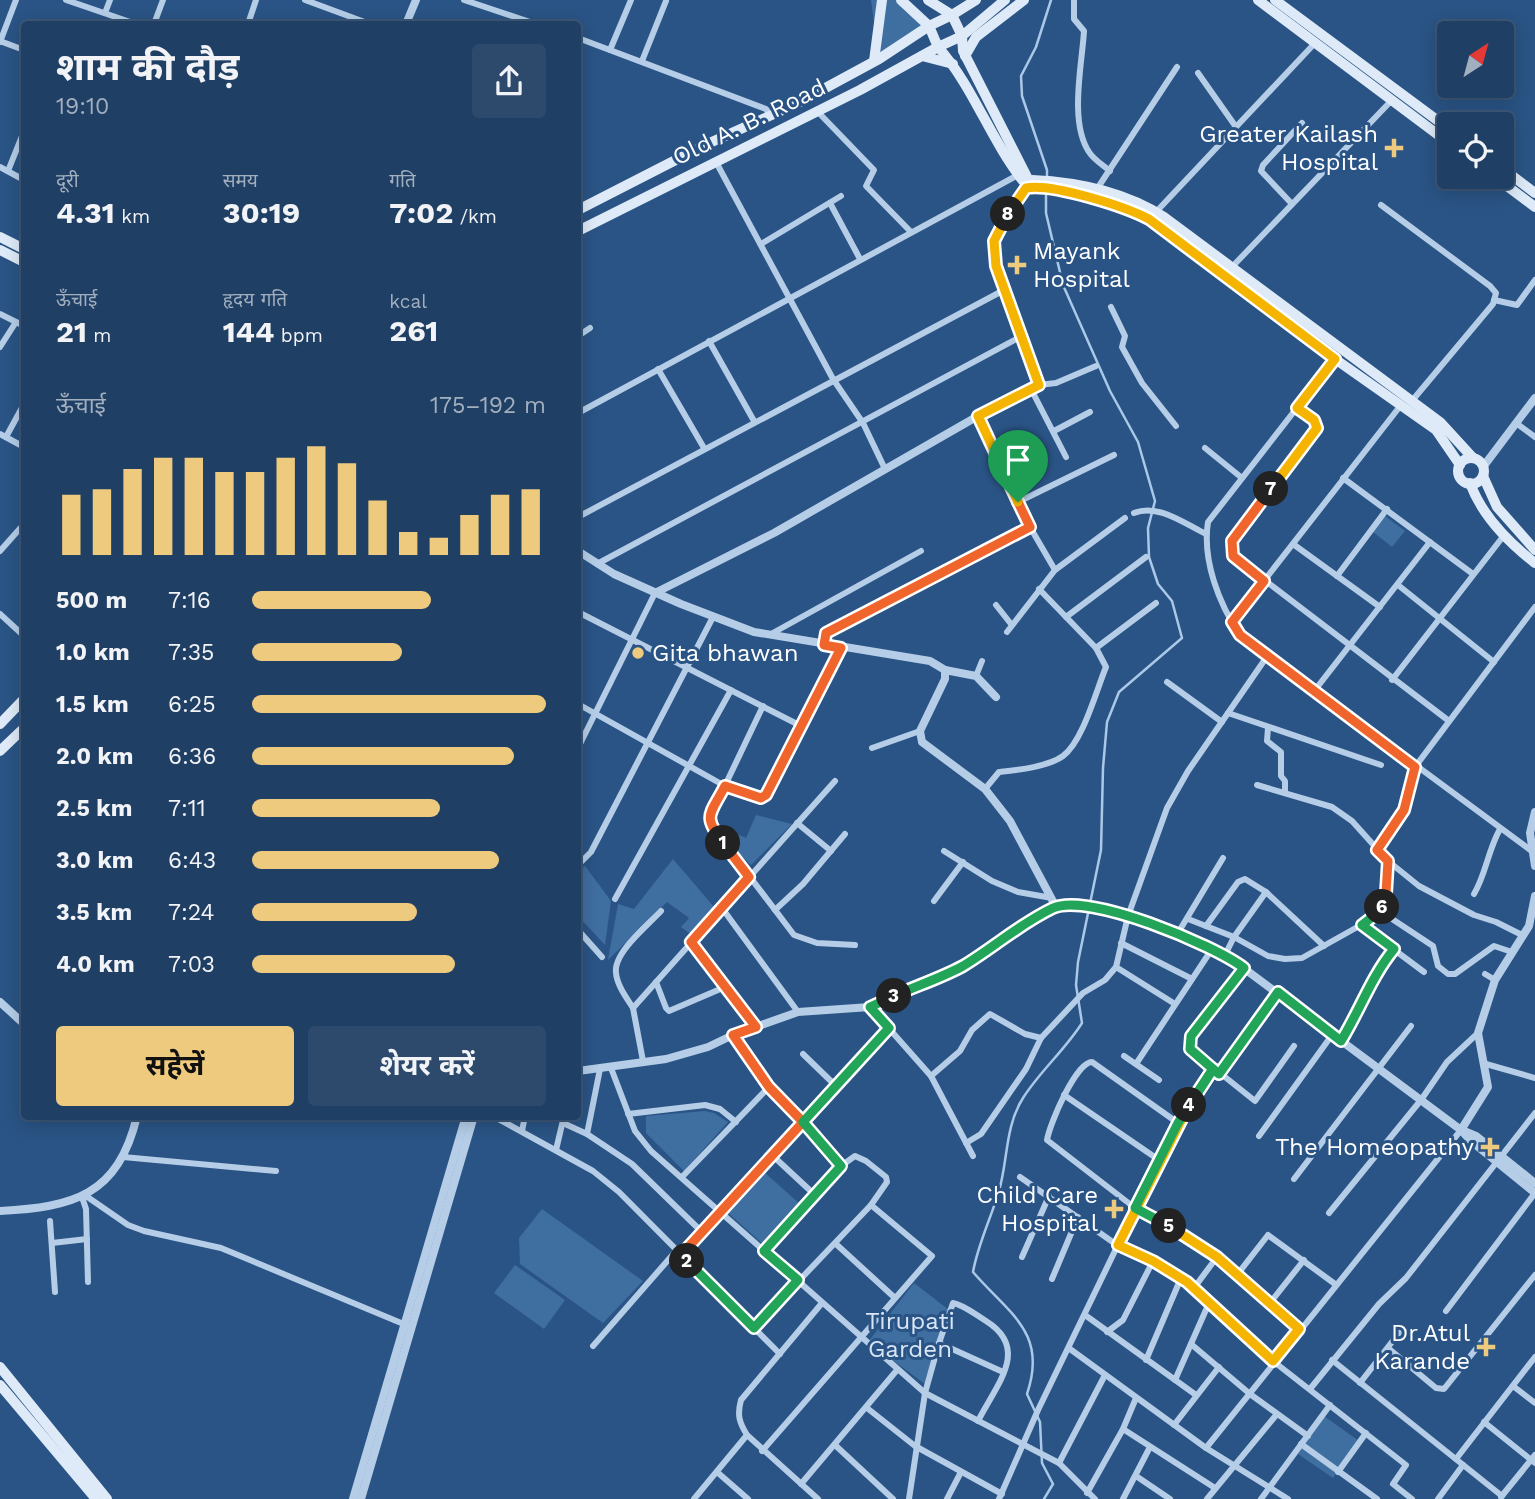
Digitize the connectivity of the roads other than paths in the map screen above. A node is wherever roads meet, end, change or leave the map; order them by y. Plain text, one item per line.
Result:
1 (16, 0) edge
2 (66, 0) edge
3 (110, 0) edge
4 (163, 0) edge
5 (256, 0) edge
6 (305, 0) edge
7 (416, 0) edge
8 (464, 0) edge
9 (631, 0) edge
10 (882, 0) edge
11 (901, 0) edge
12 (928, 0) edge
13 (976, 0) edge
14 (1004, 0) edge
15 (1024, 0) edge
16 (1074, 0) edge
17 (1258, 0) edge
18 (1275, 0) edge
19 (666, 1) edge
20 (105, 13) junction
21 (952, 15) junction
22 (128, 21) edge
23 (155, 21) edge
24 (249, 21) edge
25 (362, 21) edge
26 (407, 21) edge
27 (527, 21) edge
28 (929, 26) junction
29 (962, 36) junction
30 (581, 39) edge
31 (0, 41) edge
32 (1315, 43) junction
33 (938, 47) junction
34 (21, 49) edge
35 (610, 50) junction
36 (922, 56) junction
37 (965, 56) junction
38 (642, 61) junction
39 (874, 61) junction
40 (954, 64) junction
41 (1177, 67) dead end
42 (1198, 73) dead end
43 (1392, 100) junction
44 (818, 112) junction
45 (770, 115) junction
46 (1437, 120) edge
47 (1302, 123) dead end
48 (1236, 127) junction
49 (1437, 134) edge
50 (21, 138) edge
51 (715, 161) junction
52 (0, 167) edge
53 (8, 171) junction
54 (1110, 171) junction
55 (1514, 177) edge
56 (21, 178) edge
57 (1030, 182) junction
58 (1059, 186) junction
59 (1097, 189) junction
60 (1511, 189) edge
61 (1535, 193) edge
62 (841, 196) dead end
63 (830, 203) junction
64 (1292, 204) junction
65 (1381, 205) dead end
66 (1535, 207) edge
67 (581, 209) edge
68 (1157, 212) junction
69 (581, 229) edge
70 (911, 232) junction
71 (0, 237) edge
72 (761, 244) junction
73 (21, 248) edge
74 (0, 250) edge
75 (860, 259) junction
76 (21, 260) edge
77 (1231, 268) junction
78 (1535, 280) edge
79 (1006, 289) junction
80 (789, 297) junction
81 (1494, 300) junction
82 (1111, 307) dead end
83 (0, 314) edge
84 (16, 322) junction
85 (21, 324) edge
86 (590, 328) dead end
87 (581, 334) edge
88 (1020, 337) junction
89 (709, 341) junction
90 (0, 346) edge
91 (1335, 359) junction
92 (1096, 366) dead end
93 (659, 369) junction
94 (833, 379) junction
95 (1035, 387) junction
96 (1535, 398) edge
97 (1406, 404) junction
98 (21, 408) edge
99 (1297, 408) junction
100 (581, 411) edge
101 (1090, 412) dead end
102 (978, 416) junction
103 (754, 421) junction
104 (863, 423) junction
105 (1516, 423) junction
106 (1176, 426) dead end
107 (1054, 432) junction
108 (3, 435) edge
109 (1535, 437) edge
110 (21, 445) edge
111 (704, 448) junction
112 (1205, 448) dead end
113 (1114, 455) dead end
114 (1066, 457) dead end
115 (1473, 458) junction
116 (1460, 465) junction
117 (886, 469) junction
118 (1483, 472) junction
119 (1242, 478) junction
120 (1343, 478) junction
121 (1470, 484) junction
122 (1018, 502) junction
123 (1387, 509) junction
124 (1134, 513) dead end
125 (581, 515) edge
126 (1125, 518) dead end
127 (21, 527) edge
128 (1030, 527) junction
129 (1206, 534) junction
130 (1505, 534) junction
131 (1430, 542) junction
132 (1293, 544) junction
133 (1535, 550) edge
134 (0, 551) edge
135 (921, 551) dead end
136 (581, 553) edge
137 (1146, 556) dead end
138 (1535, 563) edge
139 (597, 564) junction
140 (1055, 570) junction
141 (1473, 574) junction
142 (1337, 576) junction
143 (1264, 581) junction
144 (1398, 585) junction
145 (1039, 589) junction
146 (655, 593) junction
147 (1156, 603) dead end
148 (996, 605) dead end
149 (1380, 607) junction
150 (1535, 607) edge
151 (0, 614) edge
152 (581, 614) edge
153 (713, 617) junction
154 (1066, 617) junction
155 (1441, 617) junction
156 (1232, 622) junction
157 (1011, 624) junction
158 (1007, 632) dead end
159 (21, 633) edge
160 (769, 635) junction
161 (632, 640) junction
162 (824, 645) junction
163 (1349, 647) junction
164 (841, 648) junction
165 (1096, 648) junction
166 (1268, 655) junction
167 (982, 662) dead end
168 (1494, 662) junction
169 (688, 668) junction
170 (945, 670) junction
171 (976, 676) junction
172 (1392, 680) junction
173 (1167, 682) dead end
174 (730, 690) junction
175 (1315, 690) junction
176 (996, 697) dead end
177 (21, 702) edge
178 (581, 706) edge
179 (763, 706) junction
180 (594, 713) junction
181 (1228, 713) junction
182 (1449, 721) junction
183 (1222, 722) junction
184 (0, 724) edge
185 (801, 726) junction
186 (1268, 728) junction
187 (21, 731) edge
188 (920, 731) junction
189 (581, 741) edge
190 (649, 743) junction
191 (872, 748) dead end
192 (0, 751) edge
193 (1381, 765) dead end
194 (691, 766) junction
195 (1415, 767) junction
196 (835, 781) dead end
197 (1257, 785) dead end
198 (725, 786) junction
199 (985, 789) junction
200 (1285, 793) junction
201 (1535, 812) edge
202 (797, 823) junction
203 (1500, 829) junction
204 (1532, 830) edge
205 (845, 834) dead end
206 (944, 850) dead end
207 (1377, 850) junction
208 (831, 851) junction
209 (1534, 853) edge
210 (1223, 858) dead end
211 (1388, 861) junction
212 (581, 862) edge
213 (963, 862) junction
214 (1535, 866) edge
215 (749, 877) junction
216 (1266, 892) junction
217 (1474, 894) dead end
218 (1535, 896) edge
219 (615, 899) dead end
220 (934, 901) dead end
221 (1054, 903) junction
222 (722, 908) junction
223 (775, 909) junction
224 (661, 911) dead end
225 (1380, 911) junction
226 (1128, 916) junction
227 (1188, 919) junction
228 (1362, 925) junction
229 (1206, 926) junction
230 (581, 933) edge
231 (1178, 933) junction
232 (1522, 935) junction
233 (1234, 937) junction
234 (691, 942) junction
235 (1121, 943) junction
236 (855, 945) dead end
237 (1324, 946) junction
238 (1212, 949) junction
239 (1394, 949) junction
240 (1512, 952) junction
241 (1225, 955) junction
242 (602, 957) dead end
243 (1116, 967) junction
244 (1244, 968) junction
245 (1424, 972) dead end
246 (1485, 974) dead end
247 (1192, 979) junction
248 (1495, 980) junction
249 (656, 982) junction
250 (725, 987) junction
251 (1278, 992) junction
252 (0, 1002) edge
253 (1175, 1004) junction
254 (870, 1007) junction
255 (633, 1008) junction
256 (798, 1012) junction
257 (21, 1021) edge
258 (1411, 1026) dead end
259 (756, 1027) junction
260 (889, 1028) junction
261 (1478, 1033) junction
262 (733, 1035) junction
263 (1332, 1035) junction
264 (1041, 1038) junction
265 (1341, 1041) junction
266 (1294, 1046) dead end
267 (803, 1054) dead end
268 (1124, 1056) dead end
269 (643, 1061) junction
270 (1136, 1064) junction
271 (1486, 1064) junction
272 (611, 1068) junction
273 (1378, 1068) junction
274 (600, 1069) junction
275 (581, 1071) edge
276 (1216, 1072) junction
277 (931, 1076) junction
278 (1535, 1078) edge
279 (1159, 1080) dead end
280 (769, 1087) junction
281 (837, 1087) junction
282 (1065, 1095) junction
283 (1421, 1100) junction
284 (1535, 1113) edge
285 (628, 1114) junction
286 (136, 1120) edge
287 (466, 1120) edge
288 (473, 1120) edge
289 (501, 1120) edge
290 (524, 1120) edge
291 (564, 1120) edge
292 (736, 1122) junction
293 (803, 1122) junction
294 (1178, 1123) junction
295 (1461, 1130) junction
296 (522, 1131) junction
297 (587, 1134) junction
298 (1259, 1136) dead end
299 (966, 1143) junction
300 (556, 1150) junction
301 (773, 1156) junction
302 (973, 1156) dead end
303 (123, 1157) junction
304 (1499, 1159) junction
305 (1159, 1160) junction
306 (841, 1166) junction
307 (276, 1171) dead end
308 (682, 1177) junction
309 (1020, 1177) dead end
310 (1294, 1179) dead end
311 (1535, 1183) edge
312 (1535, 1193) edge
313 (815, 1195) junction
314 (84, 1196) junction
315 (1049, 1196) junction
316 (872, 1205) junction
317 (1135, 1208) junction
318 (0, 1211) edge
319 (721, 1212) junction
320 (1329, 1213) dead end
321 (1078, 1217) junction
322 (50, 1221) dead end
323 (702, 1232) junction
324 (87, 1238) junction
325 (52, 1242) junction
326 (835, 1244) junction
327 (1118, 1245) junction
328 (764, 1251) junction
329 (679, 1253) junction
330 (1022, 1257) dead end
331 (1217, 1257) junction
332 (1304, 1260) junction
333 (1153, 1261) junction
334 (1237, 1275) junction
335 (1535, 1275) edge
336 (1181, 1278) junction
337 (1052, 1279) dead end
338 (798, 1280) junction
339 (88, 1282) dead end
340 (1335, 1284) junction
341 (1194, 1288) junction
342 (54, 1292) dead end
343 (895, 1298) junction
344 (822, 1303) junction
345 (1209, 1303) junction
346 (1270, 1303) junction
347 (1446, 1311) dead end
348 (1086, 1315) junction
349 (406, 1325) junction
350 (754, 1328) junction
351 (1299, 1329) junction
352 (1402, 1329) dead end
353 (1107, 1332) junction
354 (860, 1338) junction
355 (939, 1343) junction
356 (1191, 1344) junction
357 (593, 1346) dead end
358 (1388, 1348) junction
359 (1070, 1349) junction
360 (780, 1354) junction
361 (1535, 1357) edge
362 (1146, 1360) junction
363 (1332, 1360) junction
364 (1273, 1361) junction
365 (0, 1367) edge
366 (1219, 1367) junction
367 (897, 1370) junction
368 (1003, 1371) junction
369 (1105, 1375) junction
370 (1175, 1380) junction
371 (1360, 1383) junction
372 (0, 1385) edge
373 (1513, 1386) junction
374 (1310, 1389) junction
375 (389, 1393) junction
376 (925, 1393) junction
377 (1250, 1394) junction
378 (1196, 1395) junction
379 (1136, 1398) junction
380 (1535, 1403) edge
381 (1330, 1405) junction
382 (867, 1408) junction
383 (1277, 1414) junction
384 (978, 1420) junction
385 (1484, 1422) junction
386 (1174, 1425) junction
387 (1123, 1429) junction
388 (1366, 1433) junction
389 (747, 1435) junction
390 (1308, 1436) junction
391 (1301, 1444) junction
392 (835, 1445) junction
393 (915, 1446) junction
394 (1025, 1446) junction
395 (1150, 1447) junction
396 (1206, 1448) junction
397 (762, 1451) junction
398 (1534, 1459) edge
399 (1456, 1460) junction
400 (1059, 1463) junction
401 (1234, 1465) junction
402 (1463, 1465) junction
403 (717, 1472) junction
404 (961, 1472) junction
405 (1338, 1472) junction
406 (1136, 1476) junction
407 (801, 1484) junction
408 (1215, 1488) junction
409 (1269, 1488) junction
410 (1087, 1493) junction
411 (1001, 1496) edge
412 (1160, 1496) edge
413 (1501, 1498) edge
414 (96, 1499) edge
415 (107, 1499) edge
416 (353, 1499) edge
417 (361, 1499) edge
418 (694, 1499) edge
419 (748, 1499) edge
420 (818, 1499) edge
421 (893, 1499) edge
422 (909, 1499) edge
423 (947, 1499) edge
424 (1095, 1499) edge
425 (1123, 1499) edge
426 (1170, 1499) edge
427 (1208, 1499) edge
428 (1261, 1499) edge
429 (1288, 1499) edge
430 (1377, 1499) edge
431 (1412, 1499) edge
432 (1438, 1499) edge

1 - 31 street
2 - 20 street
3 - 20 street
4 - 23 street
5 - 24 street
6 - 25 street
7 - 26 street
8 - 27 street
9 - 35 street
10 - 39 main road
11 - 28 main road
12 - 21 main road
13 - 21 main road
14 - 29 main road
15 - 37 main road
16 - 54 street
17 - 32 main road
18 - 46 main road
19 - 38 street
20 - 22 street
21 - 28 main road, Old A. B. Road
21 - 29 main road
28 - 33 main road
28 - 39 main road, Old A. B. Road
29 - 33 main road, Old A. B. Road
29 - 37 main road
30 - 35 street
31 - 34 street
32 - 43 main road
32 - 48 street
33 - 36 main road, Old A. B. Road
33 - 40 main road
35 - 38 street
36 - 40 main road
36 - 44 main road, Old A. B. Road
37 - 57 main road
38 - 45 street
39 - 45 main road, Old A. B. Road
40 - 57 main road
41 - 54 street
42 - 48 street
43 - 49 main road
43 - 64 street
44 - 51 main road, Old A. B. Road
44 - 70 street
45 - 67 main road, Old A. B. Road
47 - 64 street
48 - 68 street
50 - 53 street
51 - 69 main road, Old A. B. Road
51 - 72 street
52 - 53 street
53 - 56 street
54 - 59 street
55 - 61 main road
57 - 58 main road
57 - 70 street
57 - 79 street
58 - 59 main road
58 - 91 main road
59 - 68 main road
60 - 66 main road
62 - 63 street
63 - 72 street
63 - 75 street
64 - 77 street
65 - 81 street
68 - 77 main road
70 - 75 street
71 - 73 main road
72 - 80 street
74 - 76 main road
75 - 80 street
77 - 97 main road
78 - 81 street
79 - 88 street
79 - 94 street
80 - 89 street
80 - 94 street
81 - 97 street
82 - 106 street
83 - 84 street
84 - 85 street
84 - 90 street
86 - 87 street
88 - 95 street
88 - 104 street
89 - 93 street
89 - 103 street
91 - 97 main road
91 - 99 street
92 - 95 street
93 - 100 street
93 - 111 street
94 - 103 street
94 - 104 street
95 - 102 street
95 - 107 street
96 - 105 street
97 - 115 main road
97 - 116 main road
97 - 120 street
98 - 108 street
99 - 119 street
99 - 143 street
101 - 107 street
102 - 117 street
102 - 122 street
103 - 111 street
104 - 117 street
104 - 139 street
105 - 109 street
105 - 118 street
107 - 114 street
108 - 110 street
111 - 125 street
112 - 119 street
113 - 122 street
115 - 116 main road
115 - 118 main road
116 - 121 main road
117 - 146 street
118 - 121 main road
118 - 133 main road
119 - 129 street
120 - 123 street
120 - 132 street
121 - 130 main road
122 - 128 street
123 - 131 street
123 - 142 street
124 - 129 street
126 - 140 street
127 - 134 street
128 - 140 street
128 - 162 street
129 - 156 street
130 - 138 main road
130 - 141 street
131 - 141 street
131 - 144 street
132 - 142 street
132 - 143 street
135 - 160 street
136 - 139 street
137 - 154 street
139 - 146 street
140 - 145 street
141 - 155 street
142 - 149 street
143 - 156 street
143 - 163 street
144 - 149 street
144 - 155 street
145 - 154 street
145 - 157 street
146 - 153 street
146 - 161 street
147 - 165 street
148 - 157 street
149 - 163 street
150 - 168 street
151 - 159 street
152 - 161 street
153 - 160 street
153 - 169 street
154 - 165 street
155 - 168 street
155 - 172 street
156 - 166 street
157 - 158 street
160 - 162 street
161 - 169 street
161 - 180 street
162 - 164 street
163 - 172 street
163 - 175 street
164 - 170 street
164 - 185 street
165 - 199 street
166 - 175 street
166 - 181 street
167 - 171 street
168 - 182 street
169 - 174 street
169 - 190 street
170 - 171 street
170 - 188 street
171 - 176 street
172 - 182 street
173 - 183 street
174 - 179 street
174 - 194 street
175 - 195 street
177 - 184 main road
178 - 180 street
179 - 185 street
179 - 198 street
180 - 189 street
180 - 190 street
181 - 183 street
181 - 186 street
182 - 195 street
183 - 226 street
185 - 198 street
186 - 193 street
186 - 200 street
187 - 192 main road
188 - 191 street
188 - 199 street
190 - 194 street
190 - 212 street
194 - 198 street
194 - 219 street
195 - 203 street
195 - 207 street
196 - 202 street
197 - 200 street
198 - 215 street
199 - 221 street
200 - 207 street
201 - 204 street
202 - 208 street
202 - 215 street
203 - 209 street
203 - 217 street
204 - 209 street
205 - 208 street
206 - 213 street
207 - 211 street
208 - 223 street
209 - 214 street
210 - 227 street
211 - 225 street
211 - 232 street
213 - 220 street
213 - 221 street
215 - 222 street
215 - 223 street
216 - 229 street
216 - 233 street
216 - 237 street
218 - 232 street
221 - 226 street
221 - 254 street
222 - 234 street
222 - 256 street
223 - 236 street
224 - 255 street
225 - 228 street
225 - 240 street
226 - 231 street
226 - 235 street
227 - 229 street
227 - 231 street
228 - 237 street
228 - 239 street
229 - 233 street
230 - 242 street
231 - 238 street
232 - 240 street
233 - 237 street
233 - 241 street
234 - 249 street
234 - 250 street
235 - 243 street
235 - 247 street
238 - 241 street
238 - 247 street
239 - 245 street
239 - 265 street
240 - 248 street
241 - 244 street
243 - 253 street
243 - 264 street
244 - 251 street
244 - 276 street
246 - 248 street
247 - 253 street
248 - 261 street
249 - 250 street
249 - 255 street
250 - 259 street
251 - 263 street
251 - 276 street
252 - 257 street
253 - 270 street
254 - 256 street
254 - 260 street
255 - 269 street
256 - 259 street
258 - 273 street
259 - 262 street
260 - 277 street
260 - 281 street
261 - 271 street
261 - 283 street
262 - 269 street
262 - 280 street
263 - 265 street
263 - 298 street
264 - 277 street
264 - 299 street
265 - 273 street
266 - 276 street
267 - 281 street
268 - 270 street
269 - 272 street
270 - 279 street
271 - 278 street
271 - 295 street
272 - 274 street
272 - 285 street
273 - 283 street
273 - 310 street
274 - 275 street
274 - 297 street
276 - 294 street
277 - 299 street
280 - 292 street
280 - 293 street
281 - 293 street
282 - 294 street
282 - 305 street
282 - 317 street
283 - 295 street
283 - 320 street
284 - 304 street
285 - 292 street
285 - 308 street
286 - 303 street
287 - 349 street
288 - 375 street
289 - 296 street
290 - 296 street
291 - 297 street
291 - 300 street
292 - 308 street
293 - 301 street
293 - 306 street
294 - 305 street
295 - 304 street
295 - 340 street
296 - 300 street
297 - 323 street
299 - 302 street
300 - 329 street
301 - 313 street
301 - 319 street
303 - 307 street
303 - 314 street
304 - 311 street
304 - 312 street
304 - 363 street
305 - 317 street
306 - 313 street
306 - 316 street
308 - 319 street
309 - 315 street
312 - 347 street
313 - 328 street
314 - 318 street
314 - 324 street
314 - 349 street
315 - 321 street
315 - 330 street
316 - 326 street
316 - 343 street
317 - 327 street
317 - 331 street
319 - 323 street
319 - 328 street
321 - 327 street
321 - 337 street
322 - 325 street
323 - 329 street
324 - 325 street
324 - 339 street
325 - 342 street
326 - 338 street
326 - 343 street
327 - 333 street
327 - 348 street
328 - 338 street
329 - 350 street
329 - 357 street
331 - 334 street
331 - 341 street
332 - 334 street
332 - 340 street
332 - 346 street
333 - 336 street
333 - 353 street
334 - 346 street
335 - 358 street
336 - 341 street
336 - 362 street
338 - 344 street
338 - 350 street
340 - 351 street
341 - 345 street
343 - 354 street
344 - 354 street
344 - 360 street
345 - 356 street
345 - 364 street
346 - 351 street
348 - 353 street
348 - 359 street
349 - 375 street
350 - 360 street
351 - 364 street
352 - 358 street
353 - 362 street
354 - 367 street
354 - 397 street
355 - 368 street
355 - 368 street
355 - 376 street
356 - 366 street
356 - 370 street
358 - 371 street
359 - 369 street
359 - 394 street
360 - 389 street
361 - 373 street
362 - 370 street
363 - 371 street
363 - 374 street
364 - 374 street
364 - 377 street
365 - 415 main road
366 - 377 street
366 - 378 street
367 - 376 street
367 - 382 street
368 - 384 street
369 - 379 street
369 - 400 street
370 - 378 street
371 - 399 street
372 - 414 main road
373 - 380 street
373 - 385 street
374 - 381 street
375 - 416 street
375 - 417 street
376 - 384 street
376 - 393 street
377 - 383 street
377 - 396 street
378 - 386 street
379 - 386 street
379 - 387 street
381 - 388 street
381 - 390 street
382 - 392 street
382 - 393 street
383 - 390 street
383 - 401 street
384 - 394 street
385 - 398 street
385 - 399 street
386 - 396 street
387 - 395 street
387 - 410 street
388 - 405 street
388 - 431 street
389 - 397 street
389 - 403 street
390 - 391 street
391 - 405 street
391 - 409 street
392 - 407 street
392 - 421 street
393 - 404 street
393 - 422 street
394 - 400 street
394 - 411 street
395 - 406 street
395 - 408 street
396 - 401 street
397 - 407 street
398 - 413 street
399 - 402 street
400 - 410 street
401 - 408 street
401 - 409 street
402 - 413 street
402 - 432 street
403 - 418 street
403 - 419 street
404 - 411 street
404 - 423 street
405 - 430 street
406 - 412 street
406 - 425 street
407 - 420 street
408 - 427 street
409 - 428 street
409 - 429 street
410 - 424 street
412 - 426 street

